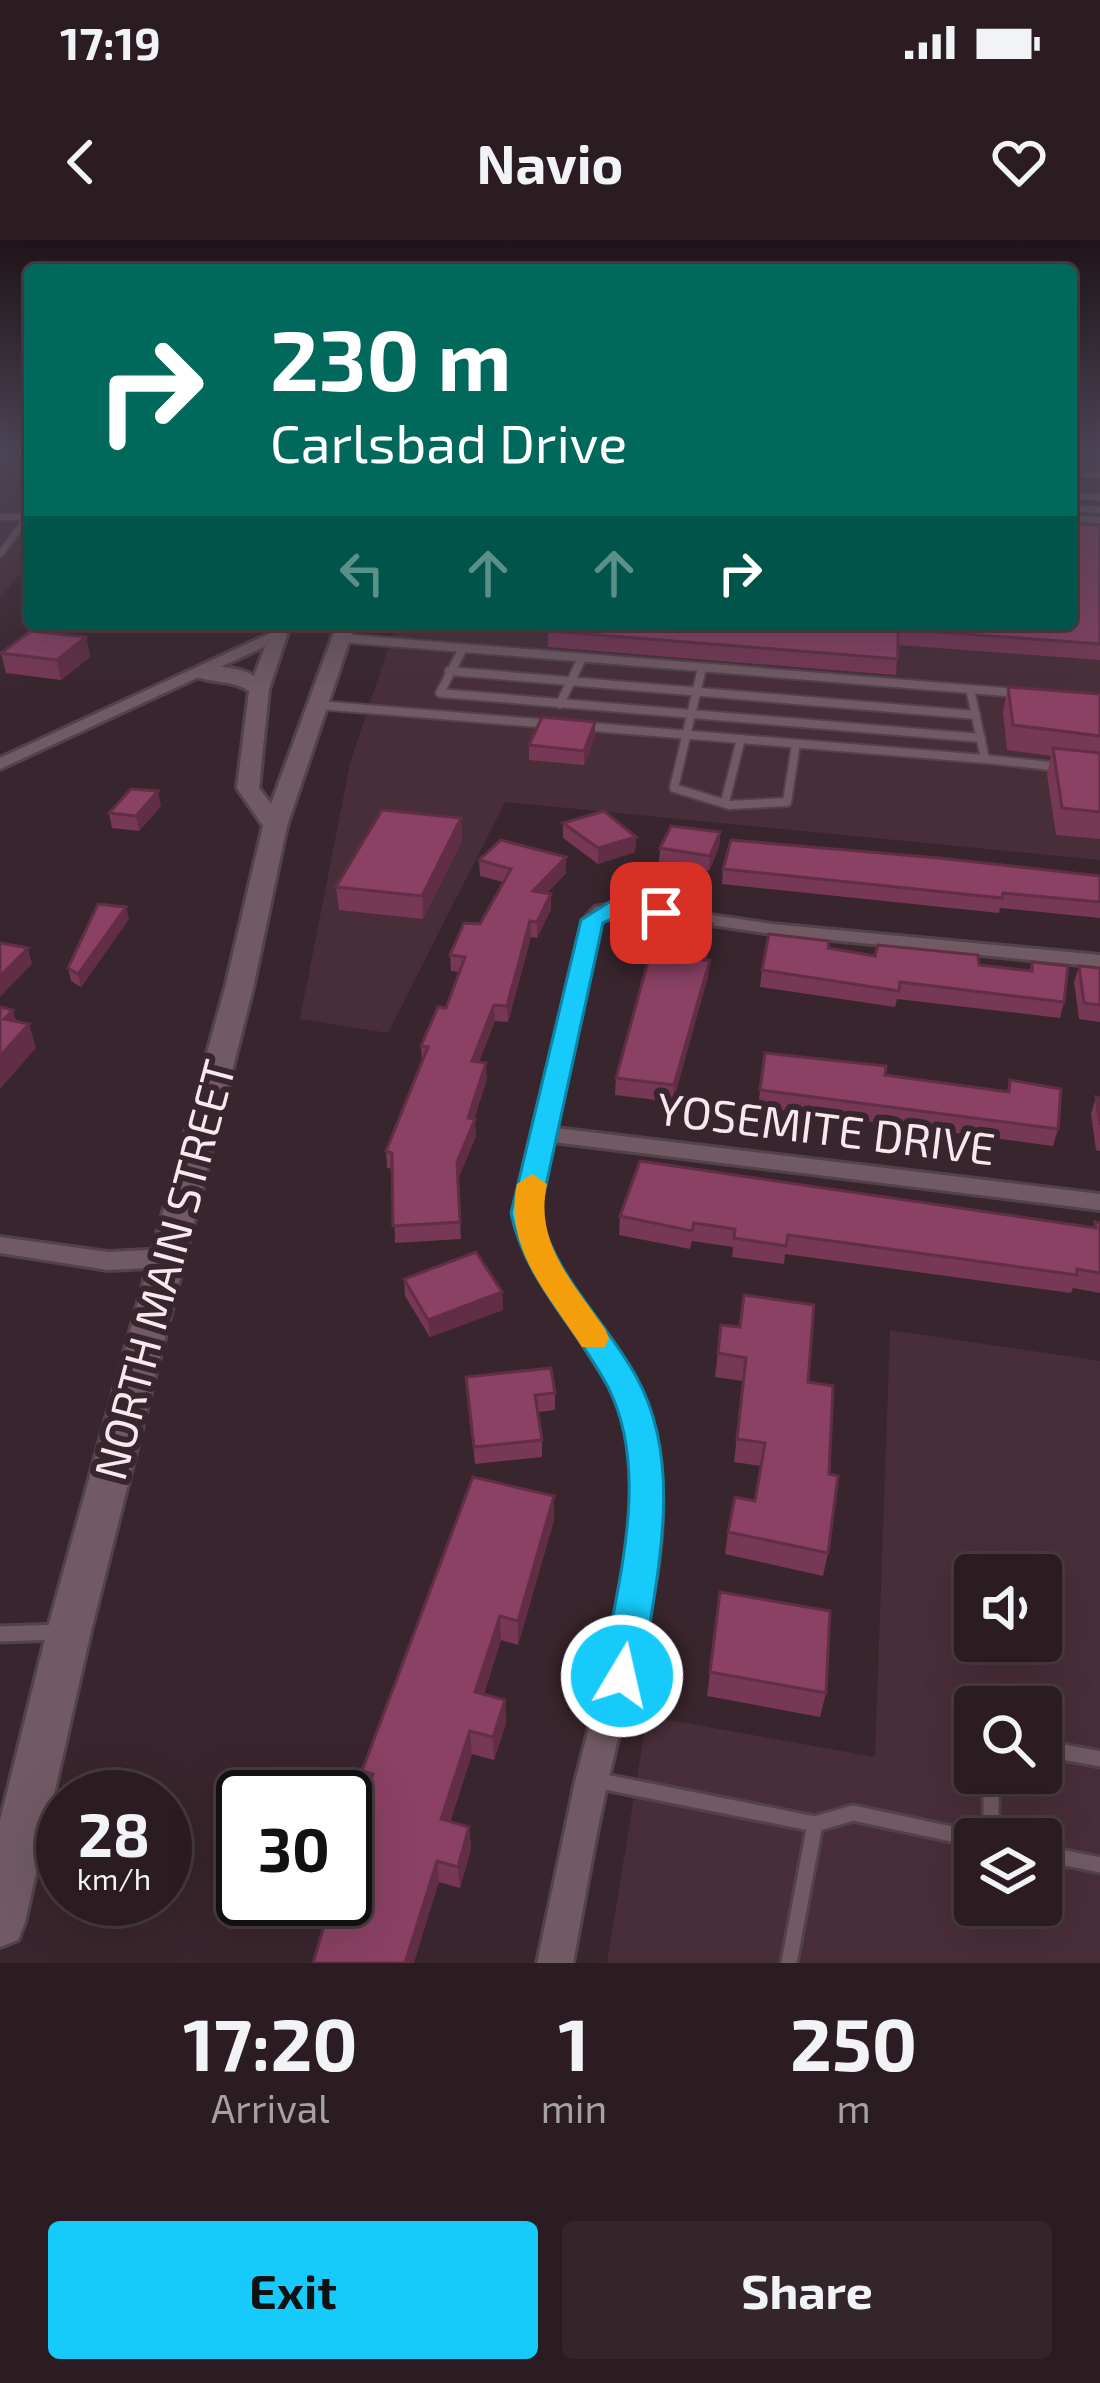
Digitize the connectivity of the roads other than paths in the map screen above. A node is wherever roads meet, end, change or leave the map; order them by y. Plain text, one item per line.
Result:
1 (284, 630) edge
2 (343, 631) edge
3 (463, 648) junction
4 (582, 658) junction
5 (702, 668) junction
6 (449, 671) junction
7 (200, 673) junction
8 (571, 682) junction
9 (260, 689) junction
10 (970, 689) junction
11 (697, 692) junction
12 (1032, 694) edge
13 (560, 704) junction
14 (314, 705) junction
15 (692, 715) junction
16 (976, 715) junction
17 (688, 735) junction
18 (980, 738) junction
19 (741, 739) junction
20 (796, 744) junction
21 (985, 759) junction
22 (0, 764) edge
23 (1077, 768) edge
24 (725, 802) junction
25 (275, 826) junction
26 (1100, 961) edge
27 (543, 1134) junction
28 (1100, 1202) edge
29 (0, 1245) edge
30 (169, 1258) junction
31 (69, 1631) junction
32 (0, 1634) edge
33 (1062, 1752) edge
34 (1100, 1759) edge
35 (592, 1779) junction
36 (12, 1824) edge
37 (815, 1824) junction
38 (954, 1835) edge
39 (1062, 1857) edge
40 (1100, 1865) edge
41 (0, 1922) edge
42 (555, 1963) edge
43 (789, 1963) edge

1 - 7 street
1 - 9 main road
2 - 3 lane
2 - 14 main road, NORTH MAIN STREET
3 - 4 lane
3 - 6 lane
4 - 5 lane
4 - 8 lane
5 - 10 lane
5 - 11 lane
6 - 8 lane
6 - 13 lane
7 - 9 main road
7 - 22 street
8 - 11 lane
8 - 13 lane
9 - 25 main road
10 - 12 lane
10 - 16 lane
11 - 15 lane
11 - 16 lane
13 - 15 lane
14 - 17 lane
14 - 25 main road, NORTH MAIN STREET
15 - 17 lane
15 - 18 lane
16 - 18 lane
17 - 19 lane
17 - 24 lane
18 - 21 lane
19 - 20 lane
19 - 24 lane
20 - 21 lane
20 - 24 lane
21 - 23 lane
25 - 30 main road, NORTH MAIN STREET
26 - 27 street
27 - 28 street, YOSEMITE DRIVE
27 - 35 street
29 - 30 street
30 - 31 main road, NORTH MAIN STREET
31 - 32 lane
31 - 36 main road, NORTH MAIN STREET
33 - 34 lane
35 - 37 lane
35 - 42 street
36 - 41 main road, NORTH MAIN STREET
37 - 38 lane
37 - 43 lane
39 - 40 lane

